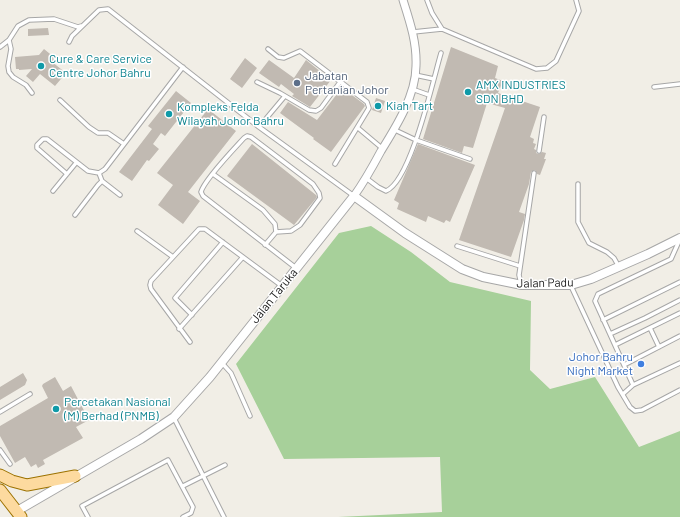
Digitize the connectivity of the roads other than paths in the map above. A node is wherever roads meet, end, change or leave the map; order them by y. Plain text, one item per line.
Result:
1 (403, 0) edge
2 (427, 0) edge
3 (576, 0) edge
4 (84, 25) junction
5 (442, 29) junction
6 (413, 32) junction
7 (9, 40) junction
8 (69, 42) dead end
9 (0, 47) edge
10 (268, 49) dead end
11 (441, 53) dead end
12 (183, 67) junction
13 (415, 75) junction
14 (434, 78) junction
15 (257, 82) dead end
16 (340, 82) junction
17 (680, 84) edge
18 (654, 87) dead end
19 (412, 89) junction
20 (32, 93) dead end
21 (429, 95) junction
22 (285, 96) junction
23 (60, 100) dead end
24 (544, 117) dead end
25 (259, 126) junction
26 (358, 128) junction
27 (395, 130) junction
28 (416, 140) junction
29 (124, 144) junction
30 (383, 149) junction
31 (539, 151) dead end
32 (470, 159) dead end
33 (76, 163) junction
34 (335, 164) dead end
35 (98, 173) junction
36 (534, 173) dead end
37 (67, 174) junction
38 (213, 174) junction
39 (366, 178) junction
40 (102, 181) junction
41 (578, 184) dead end
42 (53, 191) dead end
43 (120, 195) dead end
44 (354, 196) junction
45 (75, 215) dead end
46 (137, 231) dead end
47 (276, 232) junction
48 (680, 238) edge
49 (223, 242) junction
50 (266, 245) junction
51 (457, 246) dead end
52 (173, 257) junction
53 (243, 257) junction
54 (520, 266) junction
55 (619, 267) junction
56 (296, 268) junction
57 (680, 282) edge
58 (522, 285) junction
59 (571, 285) junction
60 (282, 286) junction
61 (680, 300) edge
62 (680, 313) edge
63 (192, 315) junction
64 (603, 320) junction
65 (650, 328) junction
66 (179, 329) junction
67 (610, 334) junction
68 (680, 336) edge
69 (190, 342) dead end
70 (615, 345) junction
71 (659, 347) junction
72 (222, 362) junction
73 (680, 363) edge
74 (624, 364) junction
75 (633, 385) junction
76 (680, 390) edge
77 (30, 394) dead end
78 (623, 394) junction
79 (0, 412) edge
80 (250, 416) dead end
81 (174, 417) junction
82 (0, 450) edge
83 (10, 464) dead end
84 (225, 465) dead end
85 (0, 475) edge
86 (75, 476) junction
87 (204, 476) junction
88 (182, 486) junction
89 (0, 490) edge
90 (19, 514) edge
91 (88, 517) edge
92 (183, 517) edge
93 (224, 517) edge

1 - 6 street, Jalan Taruka
2 - 5 lane
3 - 5 lane
4 - 7 lane
4 - 8 lane
4 - 12 lane
5 - 6 lane
6 - 13 street, Jalan Taruka
7 - 9 lane
7 - 20 lane
10 - 16 lane
11 - 14 lane
12 - 25 lane
12 - 29 lane
13 - 14 lane
13 - 19 street, Jalan Taruka
14 - 21 lane
15 - 22 lane
16 - 22 lane
16 - 26 lane
17 - 18 lane
19 - 21 lane
19 - 27 street, Jalan Taruka
21 - 28 lane
22 - 25 lane
23 - 29 lane
24 - 31 lane
25 - 44 lane
26 - 30 lane
26 - 34 lane
27 - 28 lane
27 - 30 street, Jalan Taruka
28 - 32 lane
28 - 39 lane
29 - 35 lane
30 - 39 street, Jalan Taruka
33 - 35 lane
33 - 37 lane
33 - 37 lane
35 - 40 lane
36 - 54 lane
37 - 42 lane
38 - 47 lane
38 - 47 lane
38 - 50 lane
39 - 44 street, Jalan Taruka
40 - 43 lane
40 - 45 lane
41 - 55 lane
44 - 56 street, Jalan Taruka
44 - 58 street, Jalan Padu
46 - 52 lane
47 - 50 lane
48 - 55 street, Jalan Padu
48 - 64 lane
49 - 52 lane
49 - 53 lane
49 - 63 lane
50 - 56 lane
51 - 54 lane
52 - 66 lane
53 - 60 lane
53 - 63 lane
54 - 58 lane
55 - 59 street, Jalan Padu
56 - 60 street, Jalan Taruka
57 - 64 lane
58 - 59 street, Jalan Padu
59 - 78 lane
60 - 72 street, Jalan Taruka
61 - 67 lane
62 - 65 lane
63 - 66 lane
64 - 67 lane
65 - 70 lane
65 - 71 lane
66 - 69 lane
67 - 70 lane
68 - 71 lane
70 - 74 lane
71 - 74 lane
72 - 80 lane
72 - 81 street, Jalan Taruka
73 - 75 lane
74 - 75 lane
75 - 78 lane
76 - 78 lane
77 - 79 lane
81 - 86 street, Jalan Taruka
81 - 87 lane
82 - 83 lane
84 - 87 lane
85 - 86 main road
86 - 90 street, Jalan Taruka
87 - 88 lane
87 - 93 lane
88 - 91 lane
88 - 92 lane
89 - 90 main road

